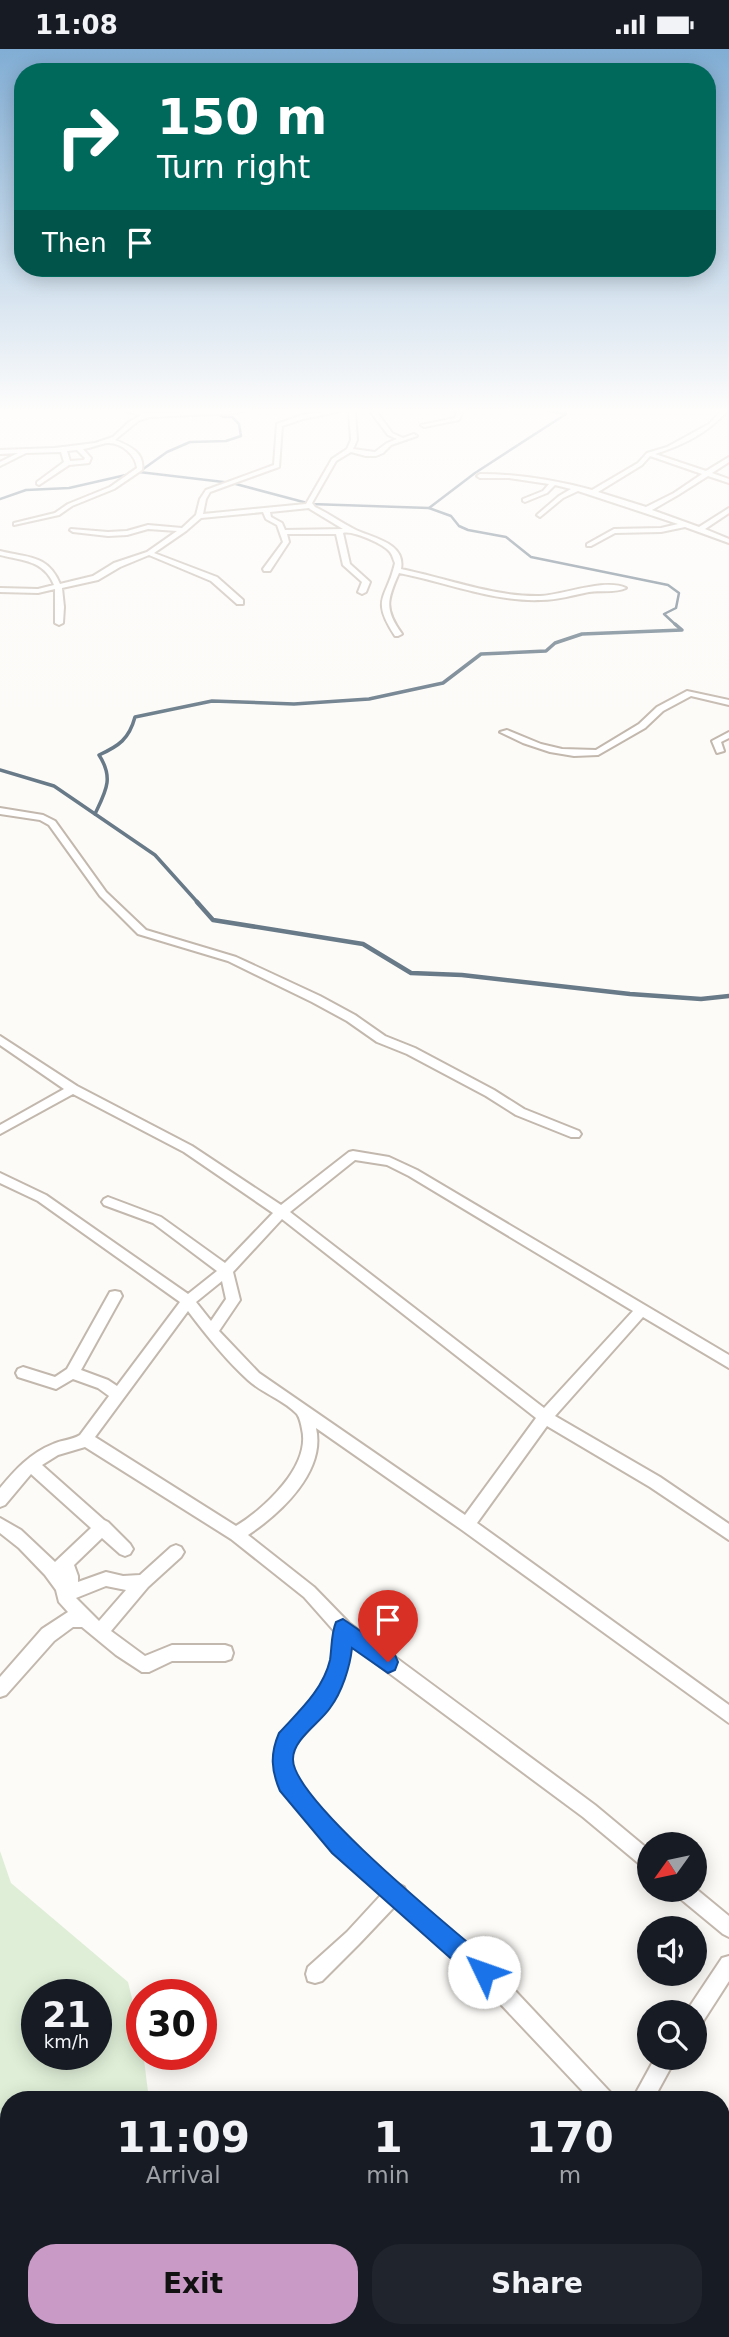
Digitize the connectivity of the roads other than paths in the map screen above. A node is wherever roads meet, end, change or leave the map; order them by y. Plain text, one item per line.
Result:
1 (42, 518) edge
2 (197, 518) edge
3 (268, 518) edge
4 (330, 518) edge
5 (666, 518) edge
6 (718, 518) edge
7 (16, 524) dead end
8 (684, 524) junction
9 (349, 529) junction
10 (73, 530) dead end
11 (184, 530) junction
12 (700, 530) junction
13 (282, 531) junction
14 (339, 532) junction
15 (729, 541) edge
16 (589, 545) dead end
17 (0, 553) edge
18 (149, 553) junction
19 (267, 569) dead end
20 (397, 570) junction
21 (58, 586) junction
22 (622, 588) dead end
23 (0, 590) edge
24 (362, 592) dead end
25 (240, 602) dead end
26 (59, 623) dead end
27 (398, 634) dead end
28 (729, 703) edge
29 (504, 732) dead end
30 (729, 735) edge
31 (720, 751) dead end
32 (0, 811) edge
33 (0, 1040) edge
34 (73, 1089) junction
35 (0, 1129) edge
36 (575, 1134) dead end
37 (0, 1178) edge
38 (108, 1202) dead end
39 (281, 1212) junction
40 (226, 1271) junction
41 (115, 1296) dead end
42 (188, 1301) junction
43 (641, 1311) junction
44 (211, 1332) junction
45 (729, 1362) edge
46 (23, 1373) dead end
47 (72, 1373) junction
48 (117, 1394) junction
49 (303, 1410) junction
50 (545, 1417) junction
51 (85, 1439) junction
52 (30, 1464) junction
53 (0, 1500) edge
54 (0, 1525) edge
55 (467, 1525) junction
56 (103, 1527) junction
57 (729, 1533) edge
58 (236, 1534) junction
59 (125, 1549) dead end
60 (176, 1552) dead end
61 (43, 1562) junction
62 (64, 1564) junction
63 (143, 1582) junction
64 (65, 1596) junction
65 (84, 1619) junction
66 (343, 1629) junction
67 (100, 1631) junction
68 (225, 1653) dead end
69 (1, 1683) edge
70 (729, 1715) edge
71 (637, 1851) edge
72 (398, 1893) junction
73 (698, 1902) edge
74 (729, 1928) edge
75 (729, 1965) edge
76 (315, 1973) dead end
77 (706, 2000) edge
78 (659, 2070) edge
79 (596, 2091) edge
80 (647, 2091) edge

1 - 7 street
2 - 11 street
3 - 13 street
4 - 9 street
5 - 8 street
6 - 12 street
8 - 12 street
8 - 16 street
9 - 14 street
9 - 20 street
10 - 11 street
11 - 18 street
12 - 15 street
13 - 14 street
13 - 19 street
14 - 24 street
17 - 21 street
18 - 21 street
18 - 25 street
20 - 22 street
20 - 27 street
21 - 23 street
21 - 26 street
28 - 29 street
30 - 31 street
32 - 36 street
33 - 34 street
34 - 35 street
34 - 39 street
37 - 42 street
38 - 40 street
39 - 40 street
39 - 43 street
39 - 50 street
40 - 42 street
40 - 44 street
41 - 47 street
42 - 44 street
42 - 48 street
43 - 45 street
43 - 50 street
44 - 49 street
46 - 47 street
47 - 48 street
48 - 51 street
49 - 55 street
49 - 58 street
50 - 55 street
50 - 57 street
51 - 52 street
51 - 58 street
52 - 53 street
52 - 56 street
54 - 61 street
55 - 70 street
56 - 59 street
56 - 62 street
58 - 66 street
60 - 63 street
61 - 62 street
61 - 64 street
62 - 64 street
63 - 64 street
63 - 67 street
64 - 65 street
65 - 67 street
65 - 69 street
66 - 71 street
66 - 72 street
67 - 68 street
72 - 76 street
72 - 79 street
73 - 74 street
75 - 77 street
78 - 80 street

